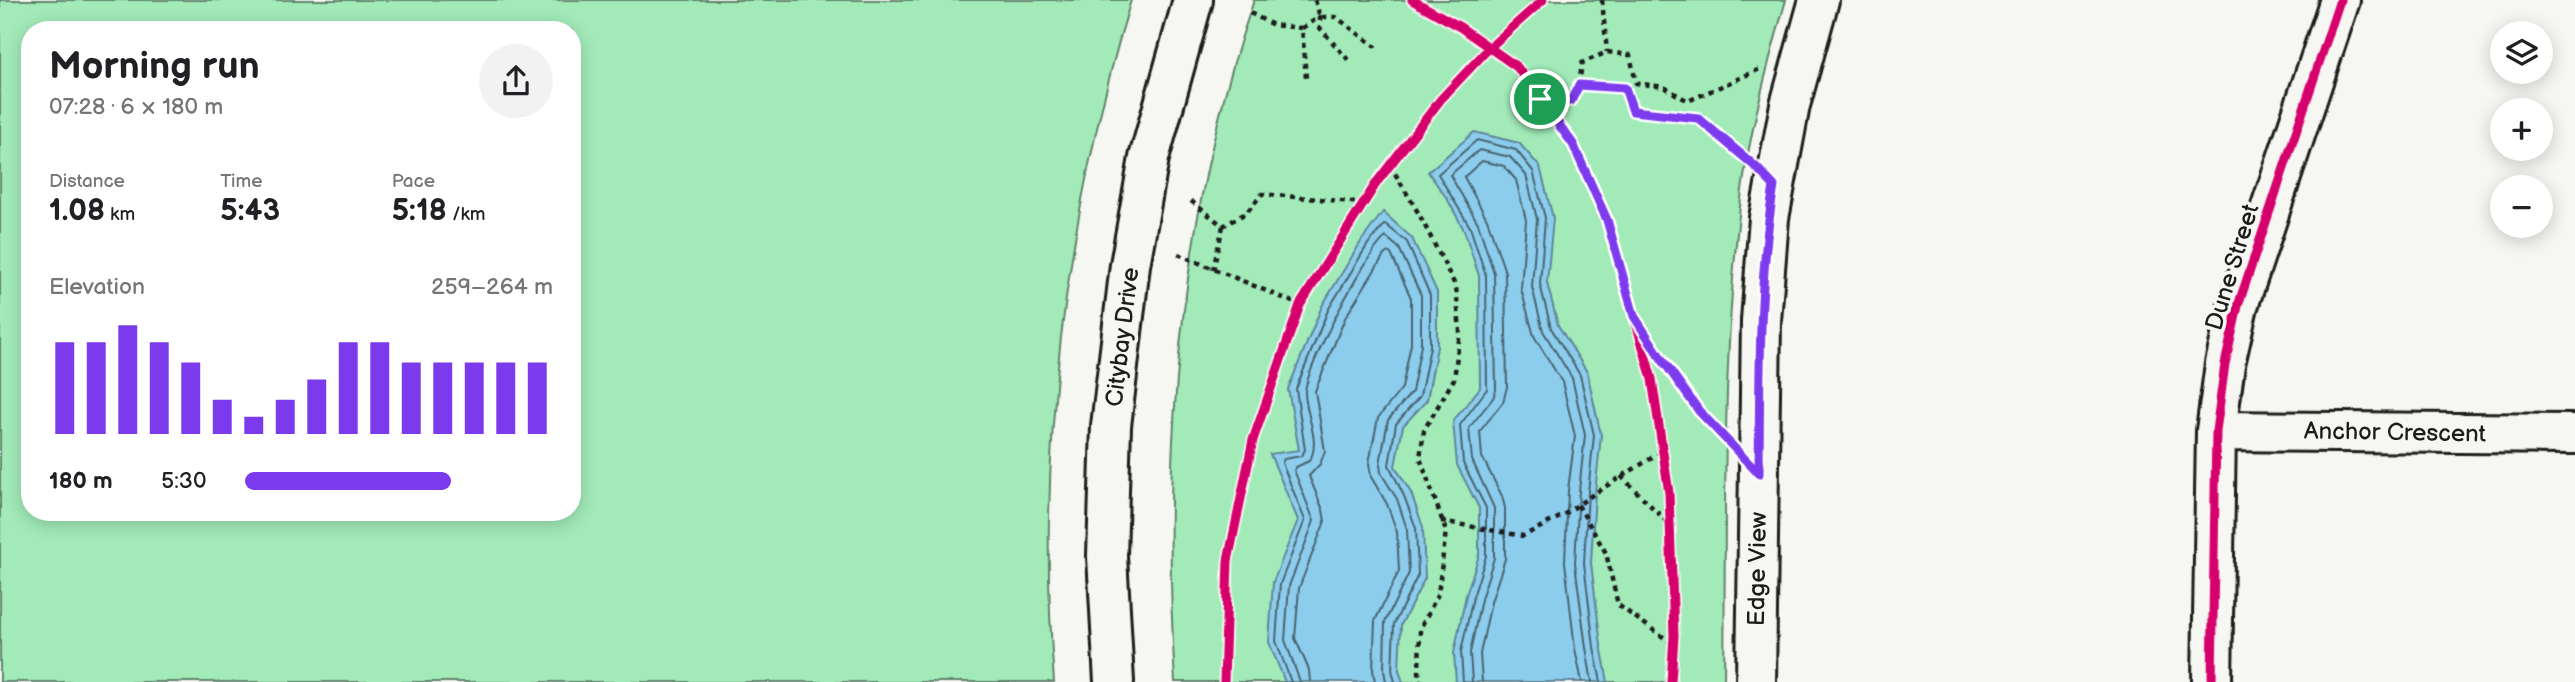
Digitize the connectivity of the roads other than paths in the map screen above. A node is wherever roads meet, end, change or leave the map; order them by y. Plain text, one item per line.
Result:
1 (1193, 0) edge
2 (1819, 0) edge
3 (2340, 0) edge
4 (2216, 431) junction
5 (2575, 434) edge
6 (1114, 682) edge
7 (1756, 682) edge
8 (2212, 682) edge

1 - 6 street, Citybay Drive
2 - 7 street, Edge View
3 - 4 street, Dune Street
4 - 5 street, Anchor Crescent
4 - 8 street, Dune Street

